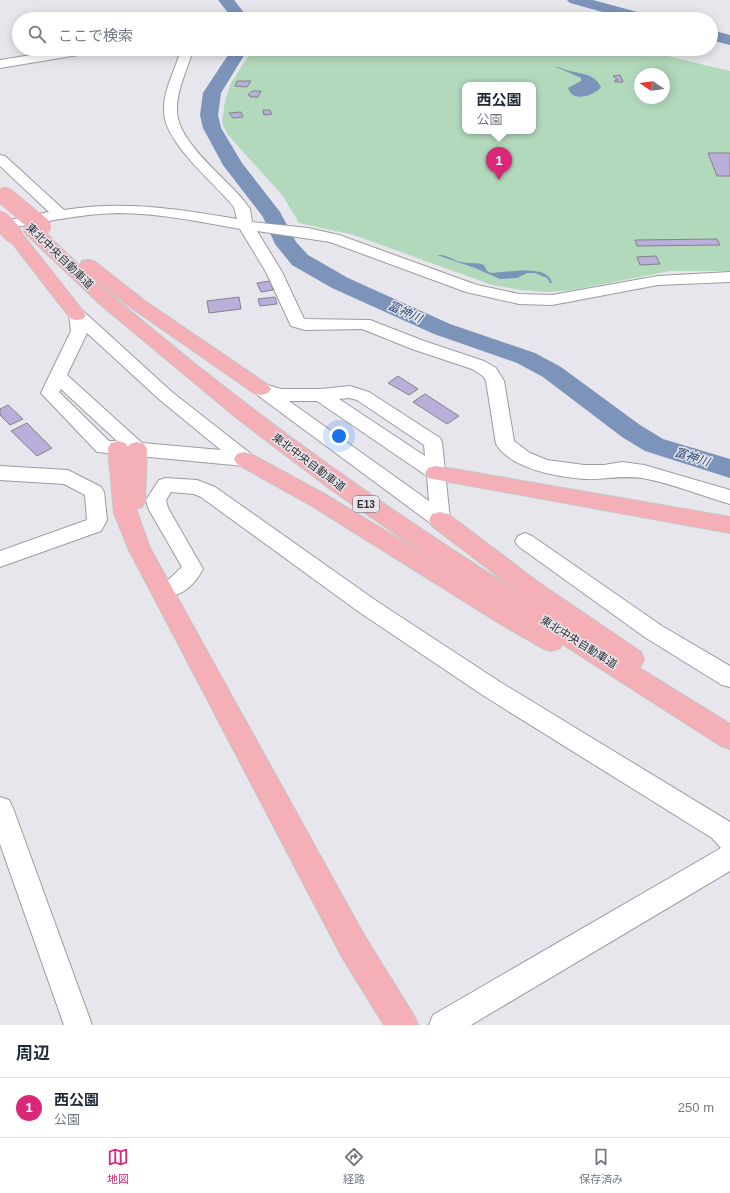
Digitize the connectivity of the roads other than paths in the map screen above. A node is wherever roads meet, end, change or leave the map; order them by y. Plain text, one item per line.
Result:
1 (48, 56) edge
2 (185, 56) edge
3 (0, 64) edge
4 (0, 158) edge
5 (2, 196) edge
6 (60, 215) junction
7 (0, 220) edge
8 (246, 225) junction
9 (22, 230) edge
10 (730, 278) edge
11 (77, 315) junction
12 (261, 390) junction
13 (128, 449) junction
14 (244, 459) junction
15 (0, 473) edge
16 (436, 478) junction
17 (730, 497) edge
18 (440, 520) junction
19 (730, 525) edge
20 (730, 533) edge
21 (525, 541) dead end
22 (0, 559) edge
23 (174, 588) junction
24 (730, 678) edge
25 (730, 720) edge
26 (730, 738) edge
27 (730, 742) edge
28 (0, 808) edge
29 (730, 840) edge
30 (730, 857) edge
31 (78, 1025) edge
32 (403, 1025) edge
33 (443, 1025) edge

1 - 3 street
2 - 8 street
4 - 6 street
5 - 9 highway, 東北中央自動車道 / E13
6 - 8 street
6 - 9 street
7 - 9 highway, bridge
8 - 10 street
8 - 17 street
9 - 11 highway
9 - 12 highway
9 - 26 highway, 東北中央自動車道 / E13
11 - 13 street
11 - 14 street
12 - 16 street
12 - 18 street
13 - 14 street
13 - 23 highway
13 - 32 highway
14 - 27 highway
15 - 22 street
16 - 18 street
16 - 19 highway
16 - 20 highway
18 - 25 highway
21 - 24 street
23 - 29 street
23 - 32 highway
28 - 31 street
30 - 33 street

